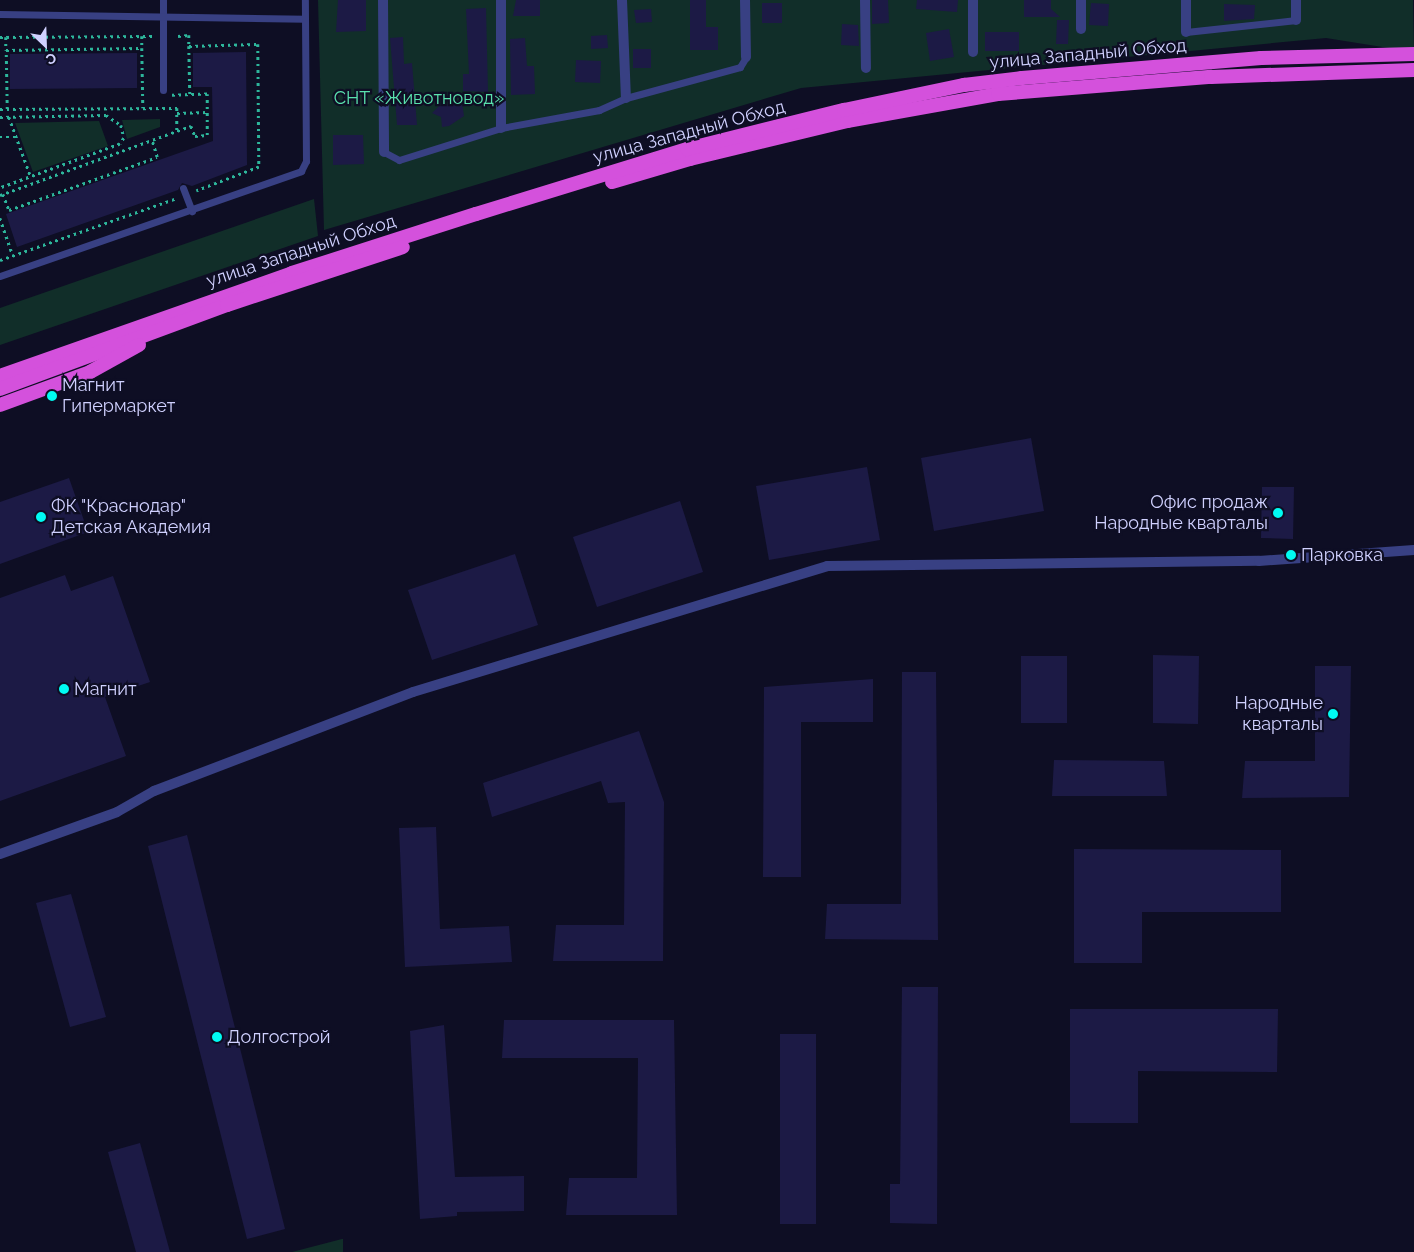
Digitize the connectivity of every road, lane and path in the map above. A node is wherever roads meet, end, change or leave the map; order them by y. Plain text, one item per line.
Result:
1 (163, 0) edge
2 (305, 0) edge
3 (383, 0) edge
4 (501, 0) edge
5 (622, 0) edge
6 (745, 0) edge
7 (865, 0) edge
8 (973, 0) edge
9 (1081, 0) edge
10 (1186, 0) edge
11 (1296, 0) edge
12 (0, 14) edge
13 (162, 14) junction
14 (178, 14) junction
15 (305, 19) junction
16 (1296, 20) joint
17 (1081, 29) dead end
18 (1186, 32) joint
19 (142, 36) junction
20 (162, 36) junction
21 (178, 36) junction
22 (0, 37) edge
23 (6, 37) junction
24 (189, 46) junction
25 (142, 48) junction
26 (6, 50) junction
27 (973, 52) dead end
28 (1414, 54) edge
29 (746, 57) joint
30 (866, 68) dead end
31 (1414, 70) edge
32 (163, 93) joint
33 (190, 94) junction
34 (626, 98) junction
35 (143, 108) junction
36 (0, 109) edge
37 (6, 109) junction
38 (207, 112) junction
39 (177, 113) junction
40 (9, 117) junction
41 (0, 118) edge
42 (501, 128) junction
43 (177, 132) junction
44 (0, 137) edge
45 (16, 137) junction
46 (152, 141) junction
47 (384, 152) joint
48 (31, 176) junction
49 (0, 188) edge
50 (185, 192) junction
51 (2, 194) edge
52 (192, 211) junction
53 (0, 218) edge
54 (13, 255) junction
55 (0, 260) edge
56 (0, 276) edge
57 (160, 330) junction
58 (0, 376) edge
59 (0, 388) edge
60 (0, 405) edge
61 (1414, 550) edge
62 (0, 854) edge

1 - 13 lane
2 - 15 lane
3 - 47 street
4 - 42 street
5 - 34 street
6 - 29 street
7 - 30 street
8 - 27 street
9 - 17 street
10 - 18 street
11 - 16 street
12 - 13 lane
13 - 14 lane
13 - 20 lane
14 - 15 lane
14 - 21 path
15 - 52 lane
16 - 18 lane
19 - 20 path
19 - 23 path
19 - 25 path
20 - 21 path
20 - 32 lane
21 - 24 path
22 - 23 path
23 - 26 path
24 - 33 path
24 - 50 path
25 - 26 path
25 - 35 path
26 - 37 path
28 - 58 highway, улица Западный Обход
29 - 34 lane
31 - 57 highway, улица Западный Обход
32 - 33 path
33 - 38 path
34 - 42 lane
35 - 37 path
35 - 39 path
36 - 37 path
38 - 39 path
38 - 43 path
39 - 43 path
40 - 41 path
40 - 45 path
40 - 48 path
42 - 47 lane
43 - 46 path
44 - 45 path
45 - 48 path
46 - 51 path
46 - 51 path
48 - 49 path
50 - 52 lane
50 - 54 path
52 - 56 lane
53 - 54 path
54 - 55 path
57 - 59 highway, улица Западный Обход
57 - 60 highway
61 - 62 street

